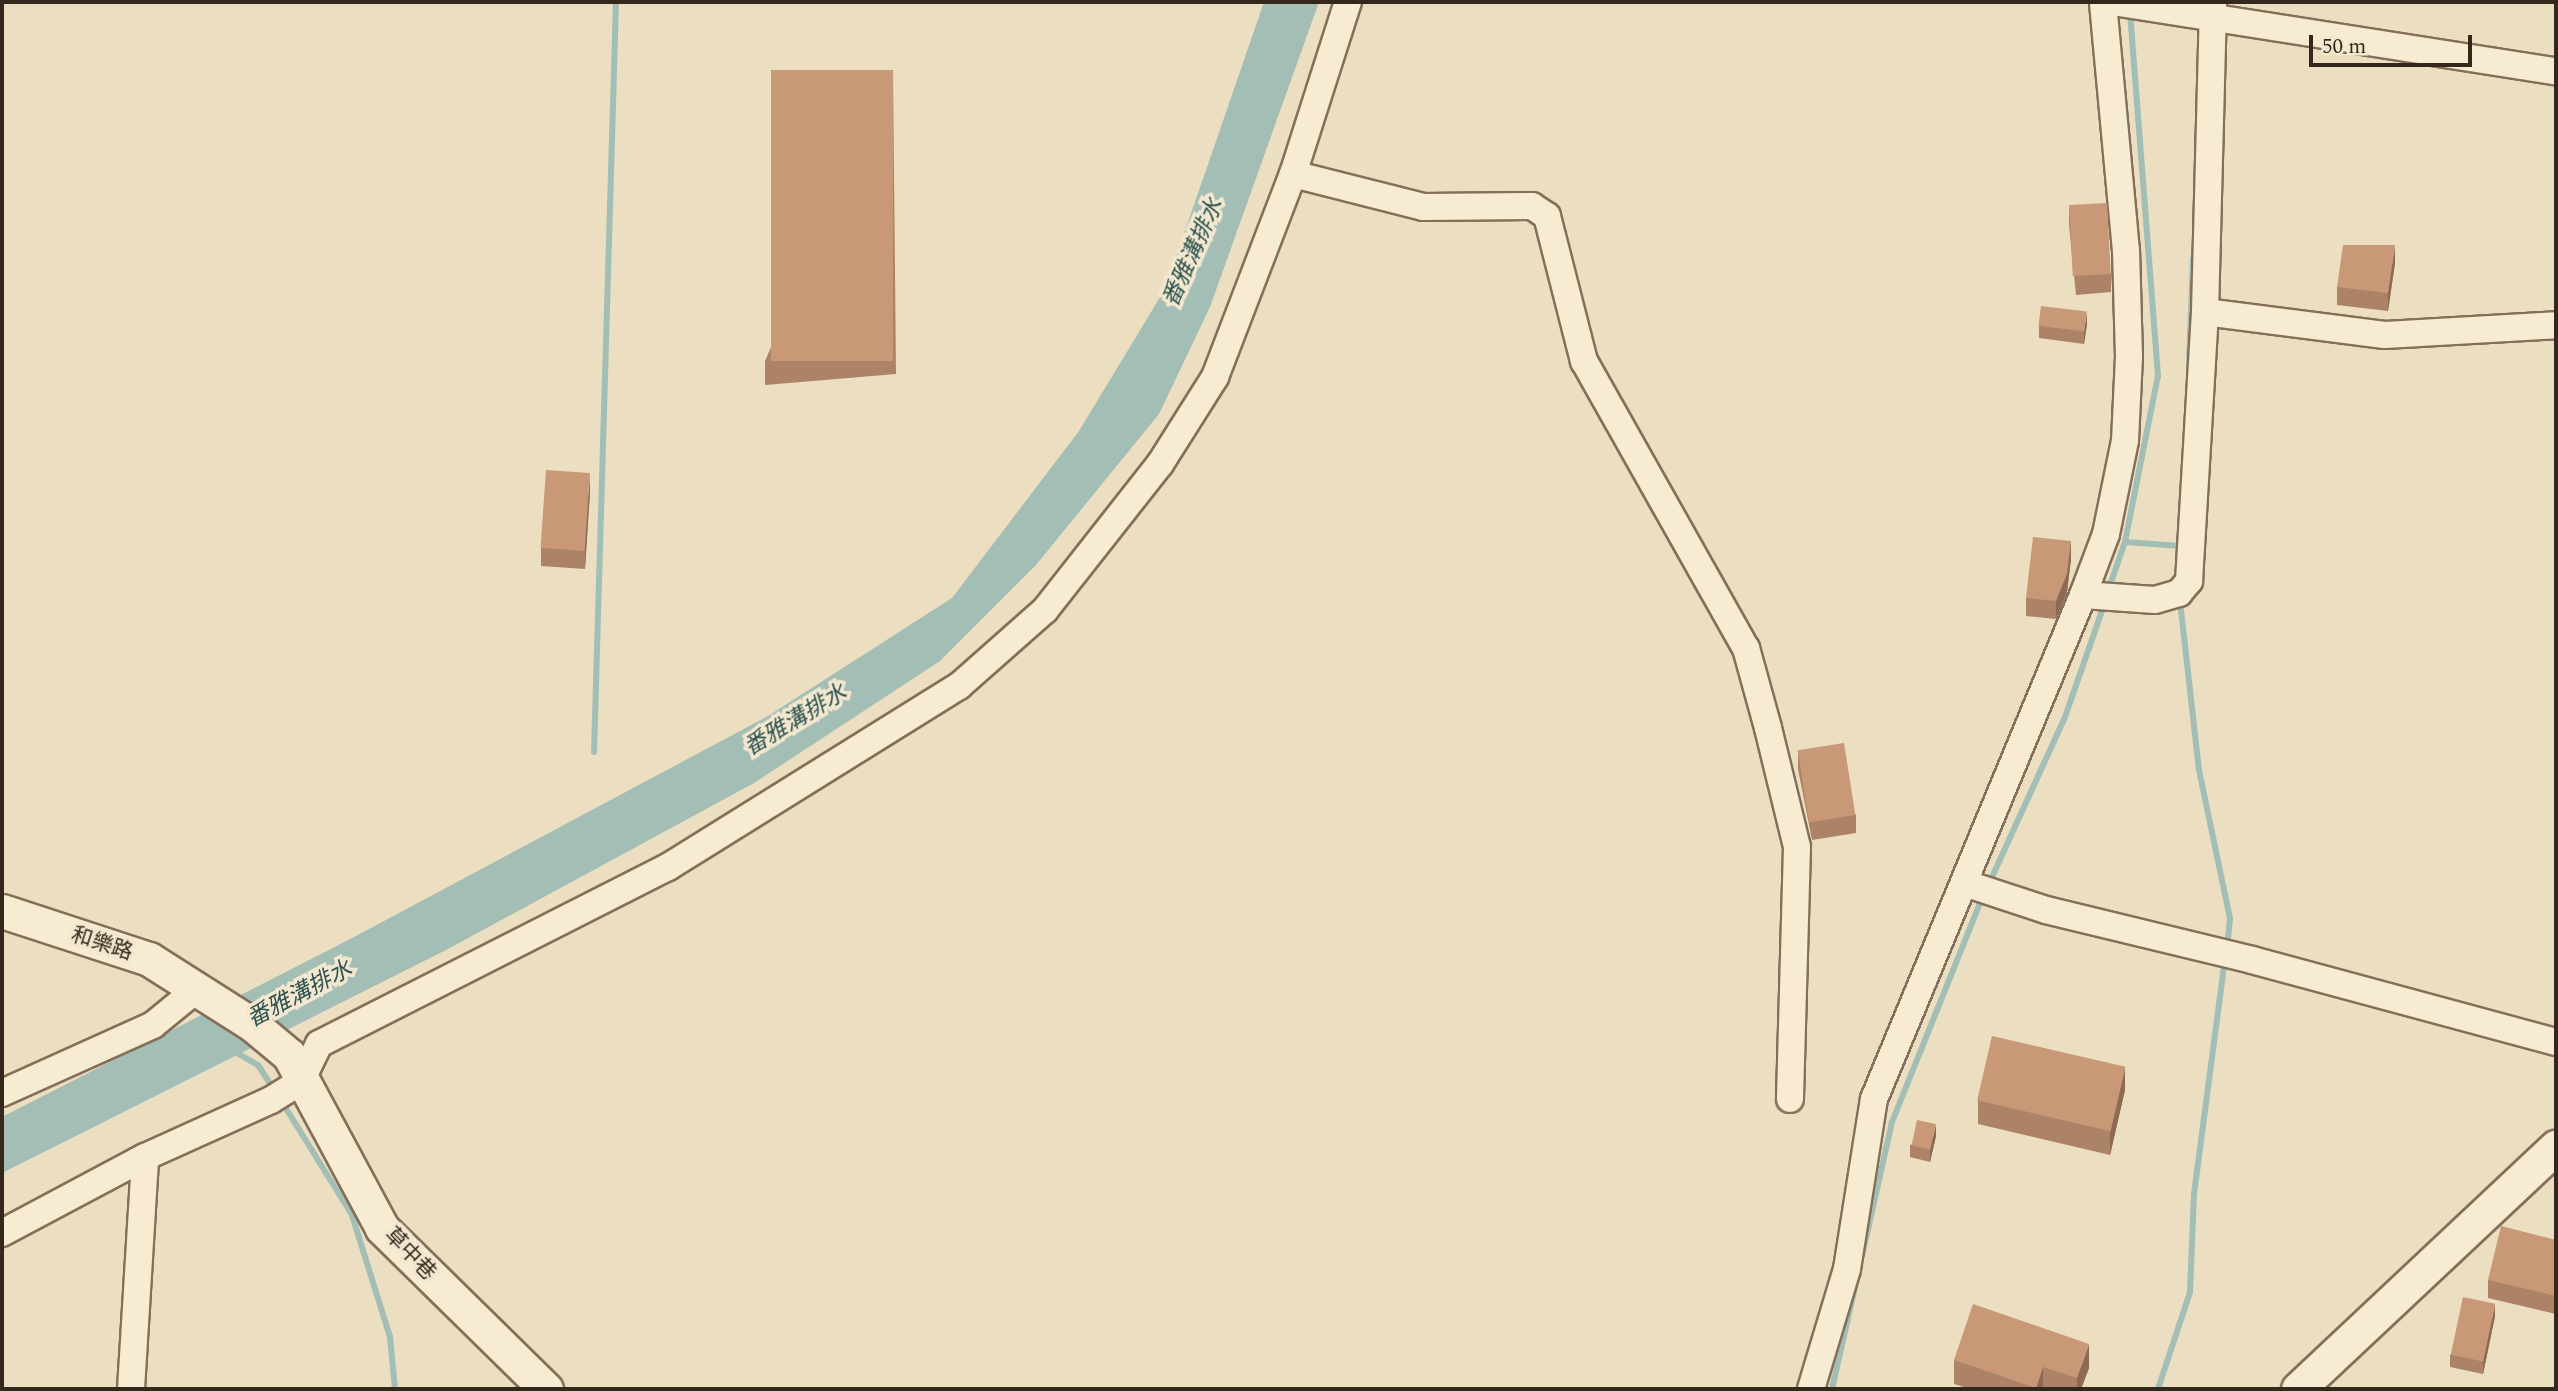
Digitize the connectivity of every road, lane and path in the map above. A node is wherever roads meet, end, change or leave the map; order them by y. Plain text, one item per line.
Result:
1 (1348, 2) edge
2 (2103, 2) edge
3 (2113, 2) edge
4 (2213, 11) edge
5 (2556, 71) edge
6 (1293, 174) junction
7 (2205, 312) junction
8 (2556, 325) edge
9 (2083, 595) junction
10 (1979, 887) junction
11 (2, 911) edge
12 (197, 989) junction
13 (2556, 1042) edge
14 (295, 1068) junction
15 (2, 1093) edge
16 (1790, 1099) dead end
17 (2556, 1147) edge
18 (145, 1157) junction
19 (2, 1233) edge
20 (131, 1389) edge
21 (546, 1389) edge
22 (1811, 1389) edge
23 (2298, 1389) edge

1 - 6 street
2 - 9 street
3 - 4 street
4 - 5 street
4 - 7 street
6 - 14 street
6 - 16 street
7 - 8 street
7 - 9 street
9 - 10 street
10 - 13 street
10 - 22 street
11 - 12 street, 和樂路
12 - 14 street, 和樂路
12 - 15 street
14 - 18 street
14 - 21 street, 草中巷
17 - 23 street
18 - 19 street
18 - 20 street

